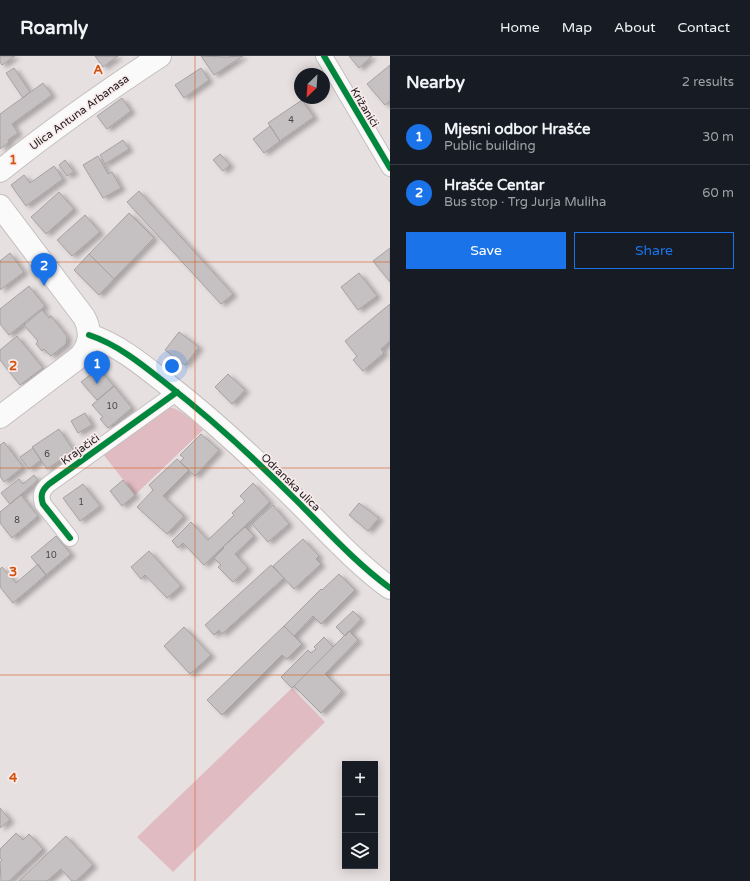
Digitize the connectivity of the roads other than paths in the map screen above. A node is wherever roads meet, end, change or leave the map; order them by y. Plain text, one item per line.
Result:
1 (160, 56) edge
2 (324, 56) edge
3 (390, 168) edge
4 (0, 171) edge
5 (0, 206) edge
6 (89, 335) junction
7 (177, 392) junction
8 (0, 417) edge
9 (70, 538) dead end
10 (390, 588) edge

1 - 4 main road, Ulica Antuna Arbanasa
2 - 3 street, Križanići
5 - 6 main road
6 - 7 main road, Odranska ulica
6 - 8 main road
7 - 9 street, Krajačići
7 - 10 main road, Odranska ulica

